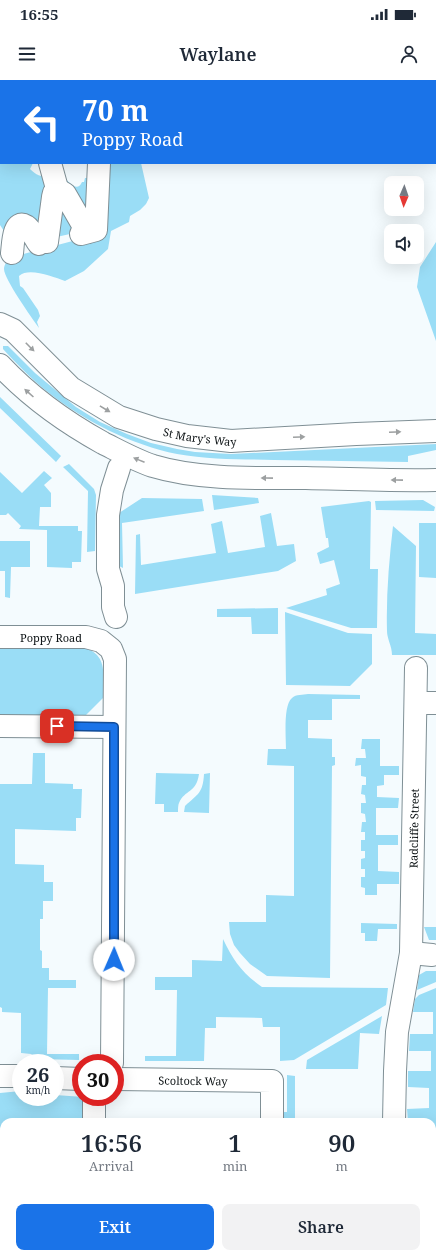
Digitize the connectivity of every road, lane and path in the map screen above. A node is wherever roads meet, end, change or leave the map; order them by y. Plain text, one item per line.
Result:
1 (50, 164) edge
2 (99, 164) edge
3 (58, 192) junction
4 (29, 249) edge
5 (0, 324) edge
6 (0, 365) edge
7 (436, 431) edge
8 (119, 468) dead end
9 (436, 480) edge
10 (116, 617) dead end
11 (0, 637) edge
12 (416, 668) dead end
13 (425, 703) edge
14 (0, 726) edge
15 (114, 727) junction
16 (411, 953) junction
17 (432, 955) dead end
18 (112, 1054) edge
19 (0, 1076) edge
20 (12, 1076) edge
21 (124, 1079) edge
22 (94, 1106) edge
23 (94, 1118) edge
24 (272, 1118) edge
25 (394, 1118) edge

1 - 3 street
2 - 3 street
3 - 4 street
5 -> 7 street, St Mary's Way
9 -> 6 street
8 - 10 street
11 - 15 street, Poppy Road
12 - 13 street, Radcliffe Street
13 - 16 street, Radcliffe Street
14 - 15 street
15 - 18 street
16 - 17 street
16 - 25 street, Radcliffe Street
19 - 20 street
21 - 24 street, Scoltock Way
22 - 23 street

